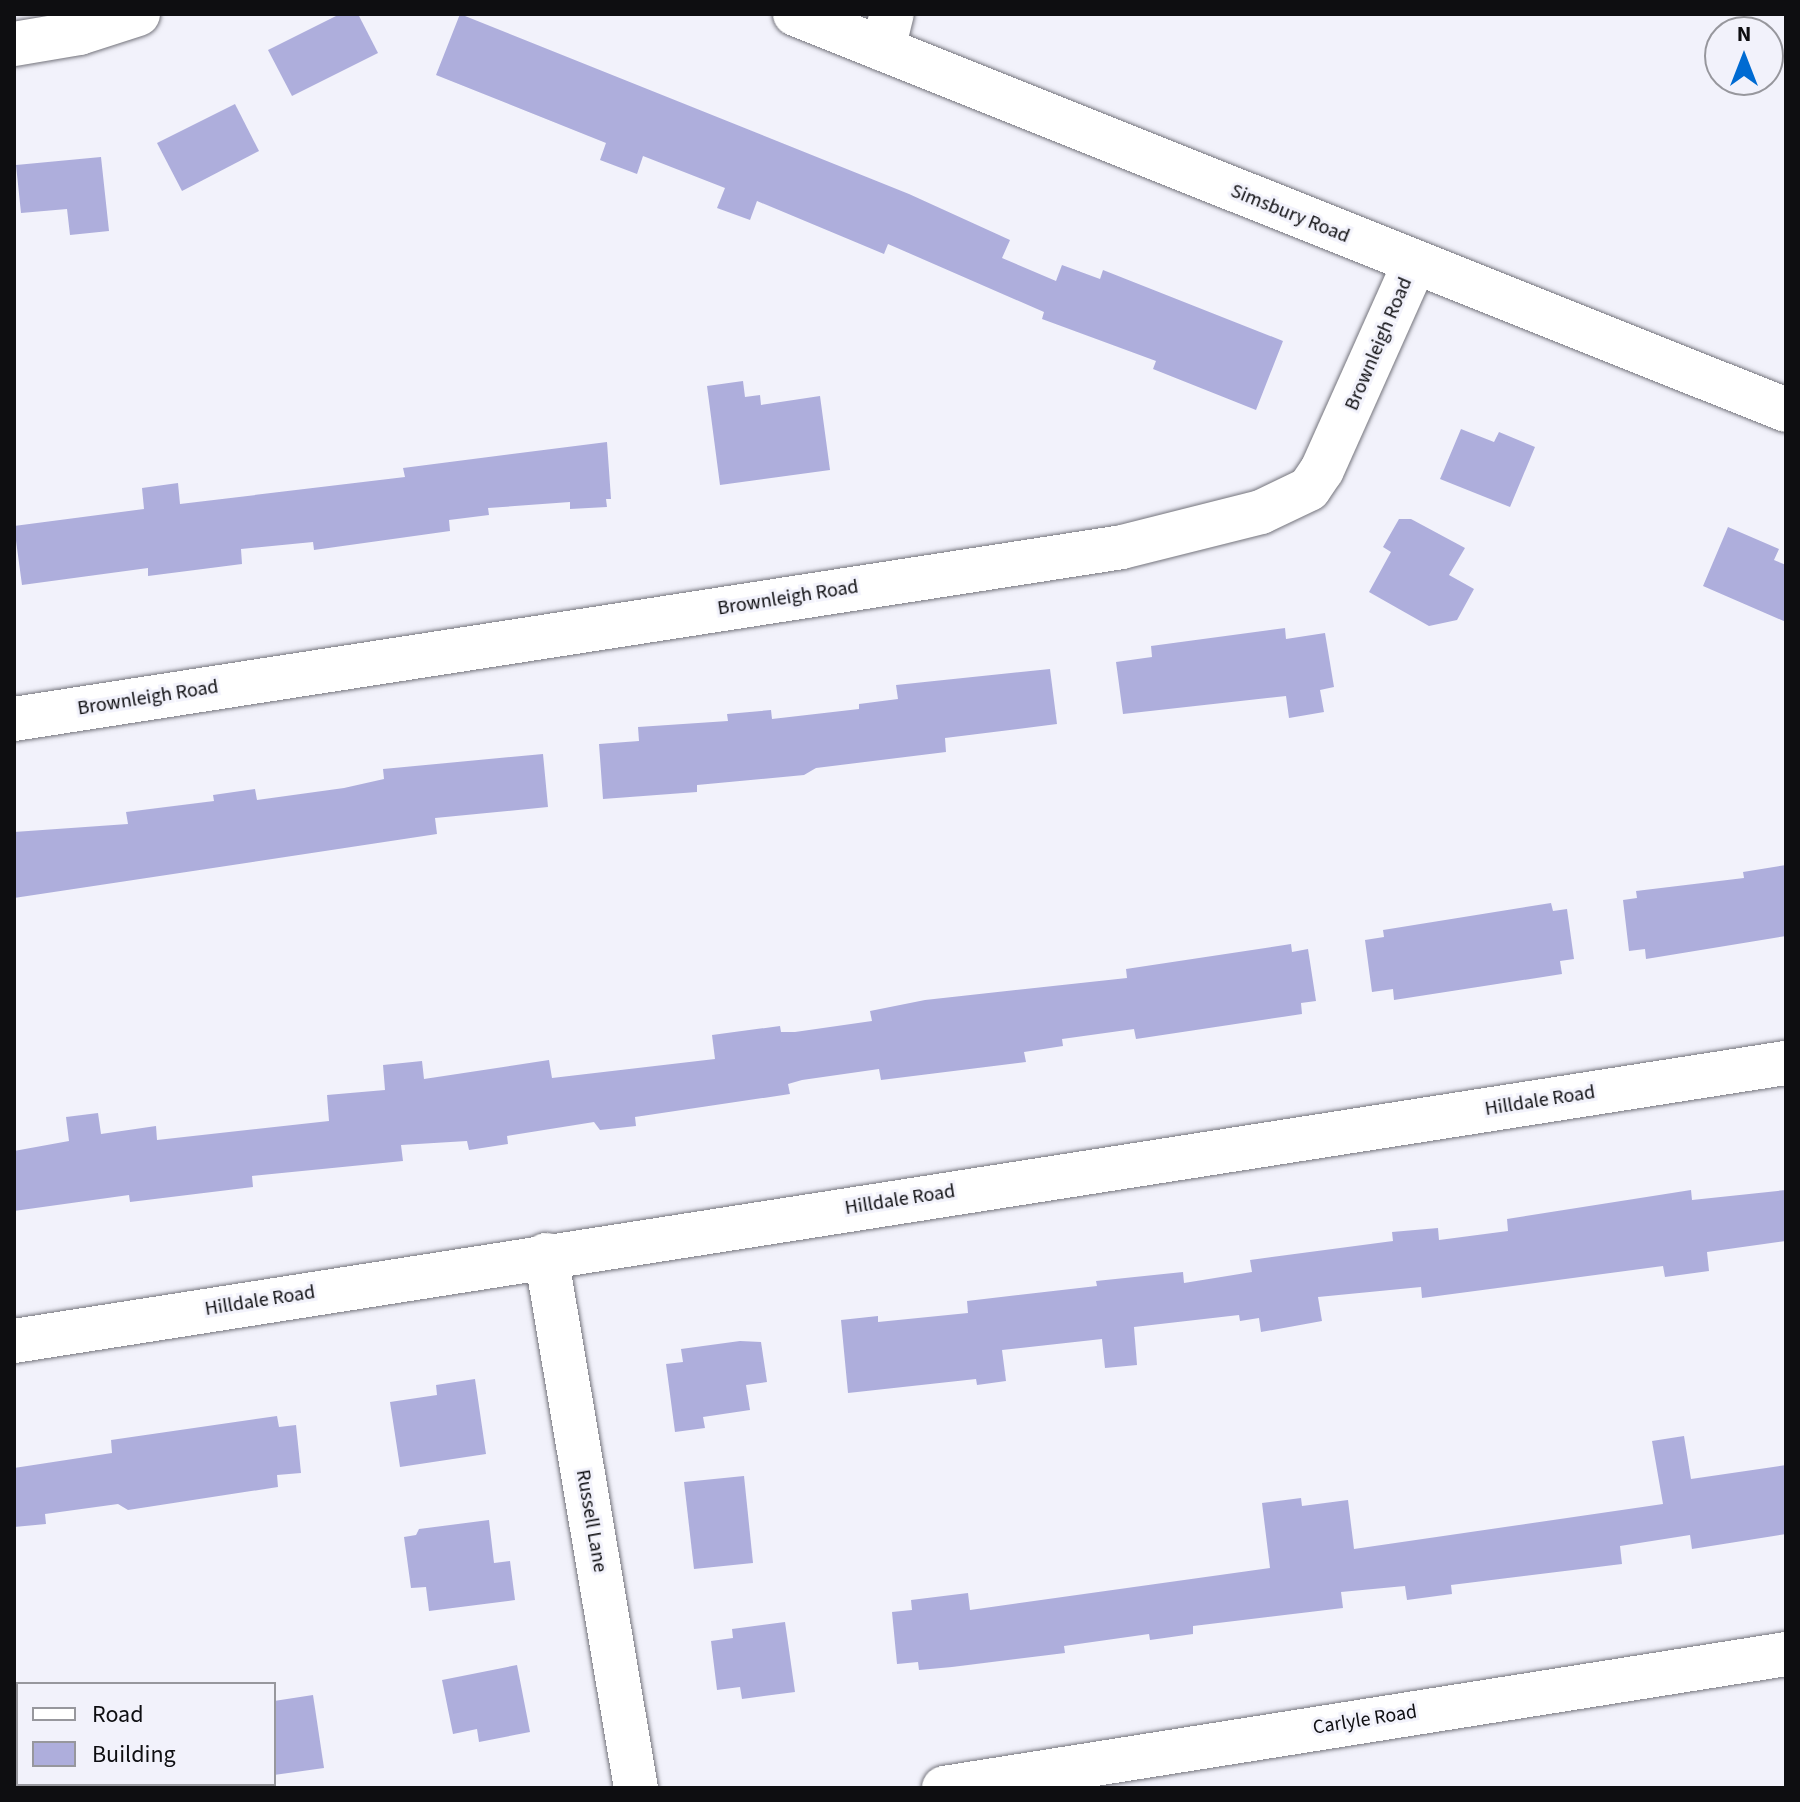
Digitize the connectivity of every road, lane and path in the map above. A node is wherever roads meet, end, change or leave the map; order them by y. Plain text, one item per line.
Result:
1 (138, 14) edge
2 (821, 19) edge
3 (888, 32) edge
4 (14, 44) edge
5 (1414, 264) junction
6 (1786, 410) edge
7 (14, 719) edge
8 (1786, 1063) edge
9 (546, 1255) junction
10 (14, 1341) edge
11 (1786, 1654) edge
12 (636, 1788) edge
13 (944, 1788) edge

1 - 4 street
2 - 3 street, Simsbury Road
3 - 5 street, Simsbury Road
5 - 6 street, Simsbury Road
5 - 7 street, Brownleigh Road
8 - 9 street, Hilldale Road
9 - 10 street, Hilldale Road
9 - 12 street, Russell Lane
11 - 13 street, Carlyle Road

